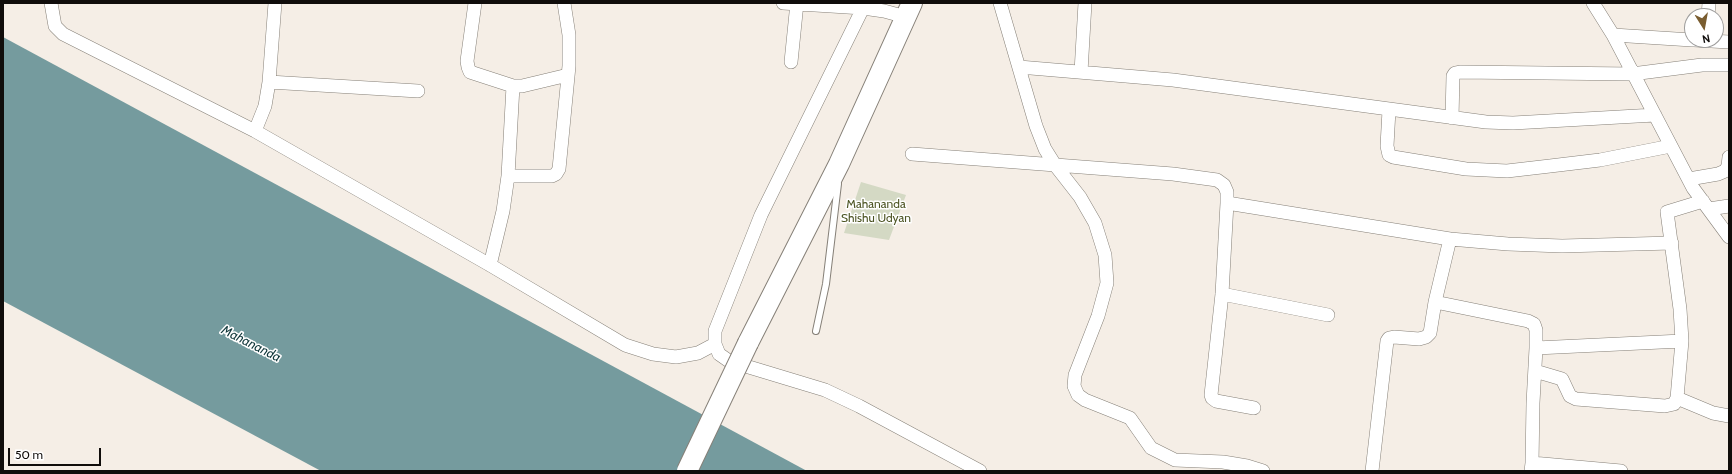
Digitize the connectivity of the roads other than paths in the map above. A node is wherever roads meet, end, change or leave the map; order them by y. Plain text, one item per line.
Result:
1 (51, 3) edge
2 (275, 3) edge
3 (475, 3) edge
4 (564, 3) edge
5 (783, 3) edge
6 (1000, 3) edge
7 (1085, 3) edge
8 (1592, 3) edge
9 (797, 4) edge
10 (863, 8) junction
11 (909, 10) edge
12 (1613, 35) junction
13 (1684, 39) edge
14 (791, 62) dead end
15 (1729, 65) edge
16 (1019, 67) junction
17 (1081, 72) junction
18 (1632, 74) junction
19 (568, 76) junction
20 (269, 82) junction
21 (513, 86) junction
22 (418, 91) dead end
23 (1389, 110) junction
24 (1655, 116) junction
25 (1452, 118) junction
26 (255, 131) junction
27 (1670, 146) junction
28 (912, 154) dead end
29 (1729, 157) edge
30 (839, 164) junction
31 (1055, 165) junction
32 (508, 176) junction
33 (1689, 179) junction
34 (1227, 203) junction
35 (1706, 205) junction
36 (1729, 206) edge
37 (1729, 236) edge
38 (1450, 239) junction
39 (1672, 243) junction
40 (490, 265) junction
41 (1222, 294) junction
42 (1435, 302) junction
43 (1328, 315) dead end
44 (816, 331) dead end
45 (1682, 341) junction
46 (715, 344) junction
47 (1536, 348) junction
48 (1535, 371) junction
49 (1677, 398) junction
50 (1254, 408) dead end
51 (1729, 416) edge
52 (1175, 465) edge
53 (1532, 467) edge
54 (687, 471) edge
55 (980, 471) edge
56 (1263, 471) edge
57 (1372, 471) edge
58 (1621, 471) edge

1 - 26 street
2 - 20 street
3 - 21 street
4 - 19 street
5 - 9 street
6 - 16 street
7 - 17 street
8 - 12 street
9 - 10 street
9 - 14 street
10 - 11 street
10 - 46 street
11 - 30 main road
12 - 13 street
12 - 18 street
15 - 18 street
16 - 17 street
16 - 31 street
17 - 23 street
18 - 24 street
18 - 25 street
19 - 21 street
19 - 32 street
20 - 22 street
20 - 26 street
21 - 32 street
23 - 25 street
23 - 27 street
24 - 25 street
24 - 27 street
26 - 40 street
27 - 33 street
28 - 31 street
29 - 33 street
30 - 44 lane
30 - 54 main road, bridge
31 - 34 street
31 - 52 street
32 - 40 street
33 - 35 street
34 - 38 street
34 - 41 street
35 - 36 street
35 - 37 street
35 - 39 street
38 - 39 street
38 - 42 street
39 - 45 street
40 - 46 street
41 - 43 street
41 - 50 street
42 - 47 street
42 - 57 street
45 - 47 street
45 - 49 street
46 - 55 street
47 - 48 street
48 - 49 street
48 - 53 street
49 - 51 street
52 - 56 street
53 - 58 street

